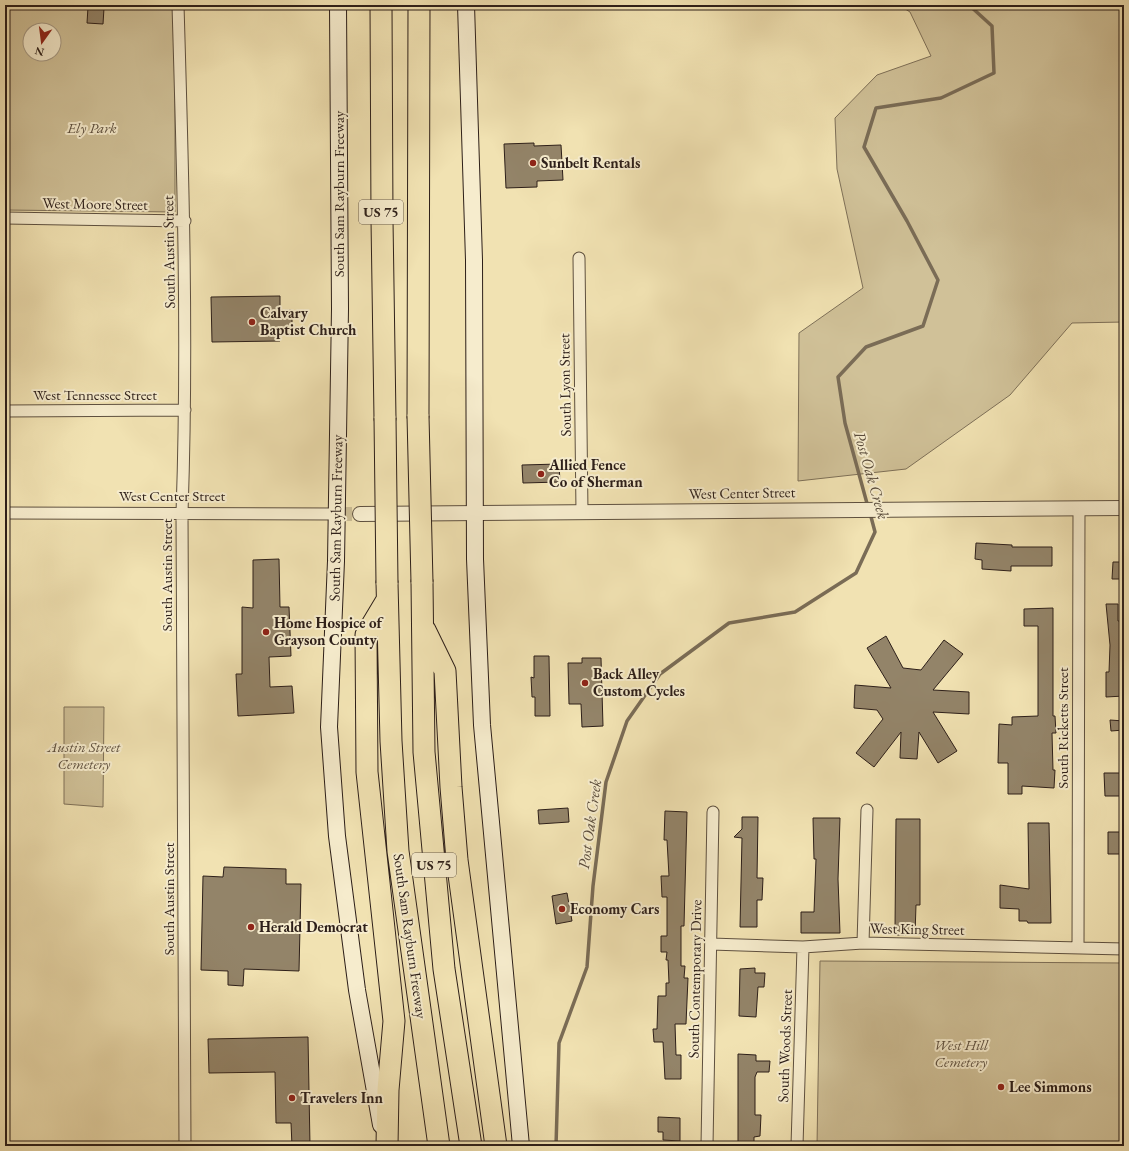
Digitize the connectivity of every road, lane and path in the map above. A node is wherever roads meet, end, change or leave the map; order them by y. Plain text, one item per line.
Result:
1 (178, 5) edge
2 (338, 5) edge
3 (381, 5) edge
4 (418, 5) edge
5 (466, 5) edge
6 (5, 218) edge
7 (185, 221) junction
8 (579, 258) dead end
9 (186, 410) junction
10 (5, 411) edge
11 (1124, 508) edge
12 (1079, 509) junction
13 (582, 512) junction
14 (5, 513) edge
15 (182, 513) junction
16 (476, 513) junction
17 (338, 514) junction
18 (360, 514) tunnel mouth
19 (387, 592) junction
20 (423, 625) junction
21 (867, 810) dead end
22 (713, 812) dead end
23 (864, 943) junction
24 (710, 944) junction
25 (803, 947) junction
26 (1078, 947) junction
27 (1124, 949) edge
28 (185, 1146) edge
29 (386, 1146) edge
30 (439, 1146) edge
31 (471, 1146) edge
32 (496, 1146) edge
33 (521, 1146) edge
34 (707, 1146) edge
35 (797, 1146) edge

1 - 7 street, South Austin Street
2 - 17 main road, South Sam Rayburn Freeway
3 - 19 highway, South Sam Rayburn Freeway / US 75, bridge
4 - 20 highway, South Sam Rayburn Freeway / US 75, bridge
5 - 16 main road
6 - 7 street, West Moore Street
7 - 9 street, South Austin Street
8 - 13 street, South Lyon Street
9 - 10 street, West Tennessee Street
9 - 15 street, South Austin Street
11 - 12 street, West Center Street
12 - 13 street, West Center Street
12 - 26 street, South Ricketts Street
13 - 16 street, West Center Street
14 - 15 street, West Center Street
15 - 17 street, West Center Street
15 - 28 street, South Austin Street
16 - 18 street, West Center Street
16 - 33 main road
17 - 29 main road, South Sam Rayburn Freeway
19 - 29 highway
19 - 30 highway, South Sam Rayburn Freeway / US 75
20 - 31 highway, South Sam Rayburn Freeway / US 75
20 - 32 highway
21 - 23 street
22 - 24 street, South Contemporary Drive
23 - 25 street, West King Street
23 - 26 street, West King Street
24 - 25 street, West King Street
24 - 34 street, South Contemporary Drive
25 - 35 street, South Woods Street
26 - 27 street, West King Street

